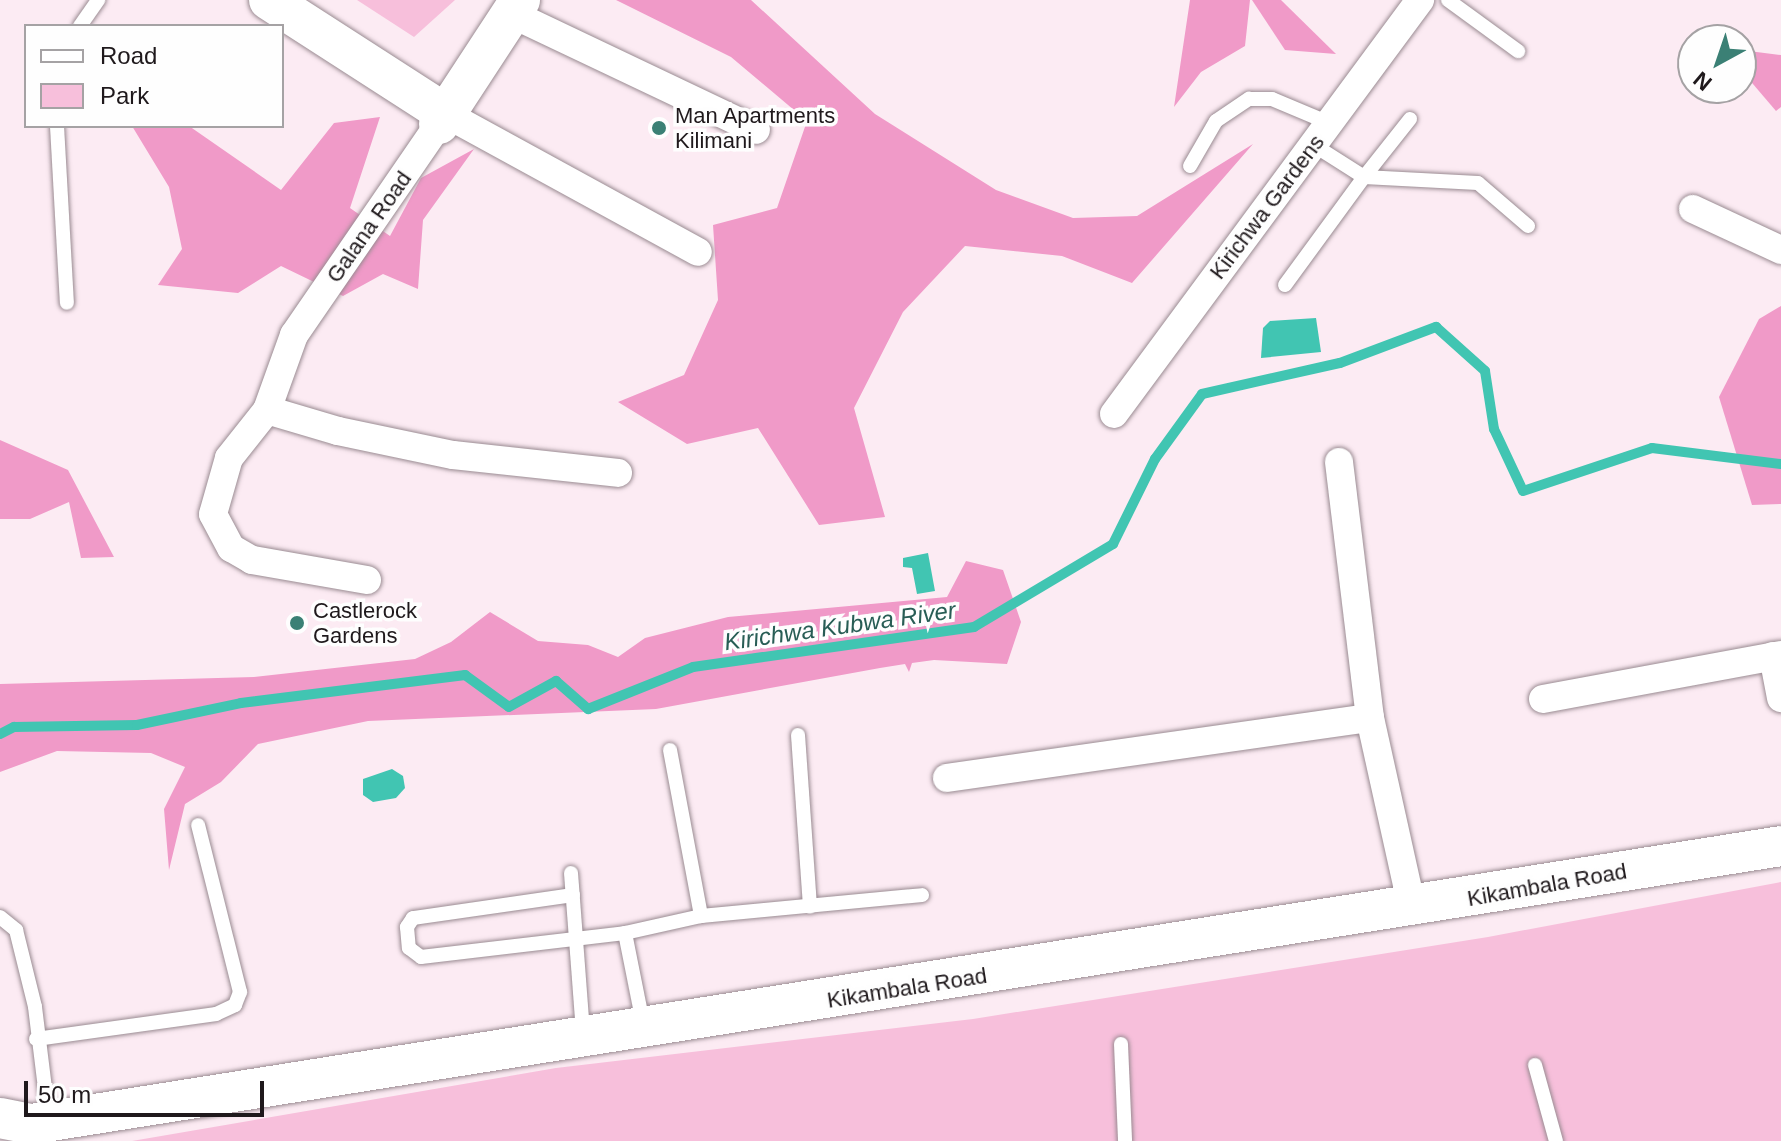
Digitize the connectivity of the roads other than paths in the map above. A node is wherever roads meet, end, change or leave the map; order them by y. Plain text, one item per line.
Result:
1 (98, 0) edge
2 (269, 0) edge
3 (1420, 0) edge
4 (1448, 0) edge
5 (516, 7) edge
6 (81, 24) edge
7 (1518, 51) dead end
8 (443, 119) junction
9 (1410, 119) dead end
10 (57, 128) edge
11 (756, 130) dead end
12 (1321, 134) junction
13 (1190, 166) dead end
14 (1364, 177) junction
15 (1693, 209) dead end
16 (1528, 226) dead end
17 (1781, 250) edge
18 (698, 252) dead end
19 (1285, 285) dead end
20 (67, 303) dead end
21 (267, 410) junction
22 (1114, 414) dead end
23 (1339, 462) dead end
24 (618, 473) dead end
25 (367, 580) dead end
26 (1777, 656) edge
27 (1781, 698) edge
28 (1543, 699) dead end
29 (1370, 718) junction
30 (798, 735) dead end
31 (670, 750) dead end
32 (947, 778) dead end
33 (198, 825) dead end
34 (1781, 846) edge
35 (571, 873) dead end
36 (573, 895) junction
37 (922, 895) dead end
38 (810, 907) junction
39 (1412, 908) junction
40 (701, 916) junction
41 (0, 917) edge
42 (625, 933) junction
43 (576, 938) junction
44 (644, 1026) junction
45 (584, 1037) junction
46 (36, 1039) junction
47 (1121, 1044) dead end
48 (1535, 1065) dead end
49 (24, 1126) edge
50 (1125, 1141) edge
51 (1556, 1141) edge

1 - 6 lane
2 - 8 main road
3 - 12 street, Kirichwa Gardens
4 - 7 lane
5 - 8 main road, Galana Road
5 - 11 street
8 - 18 street
8 - 21 street, Galana Road
9 - 14 lane
10 - 20 lane
12 - 13 lane
12 - 14 lane
12 - 22 street, Kirichwa Gardens
14 - 16 lane
14 - 19 lane
15 - 17 street
21 - 24 street
21 - 25 street, Galana Road
23 - 29 street
26 - 27 street
26 - 28 street
29 - 32 street
29 - 39 street
30 - 38 lane
31 - 40 lane
33 - 46 lane
34 - 39 main road, Kikambala Road
35 - 36 lane
36 - 43 lane
36 - 43 lane
37 - 38 lane
38 - 40 lane
39 - 44 main road, Kikambala Road
40 - 42 lane
41 - 46 lane
42 - 43 lane
42 - 44 lane
43 - 45 lane
44 - 45 main road, Kikambala Road
45 - 49 main road, Kikambala Road
46 - 49 lane
47 - 50 lane
48 - 51 lane

